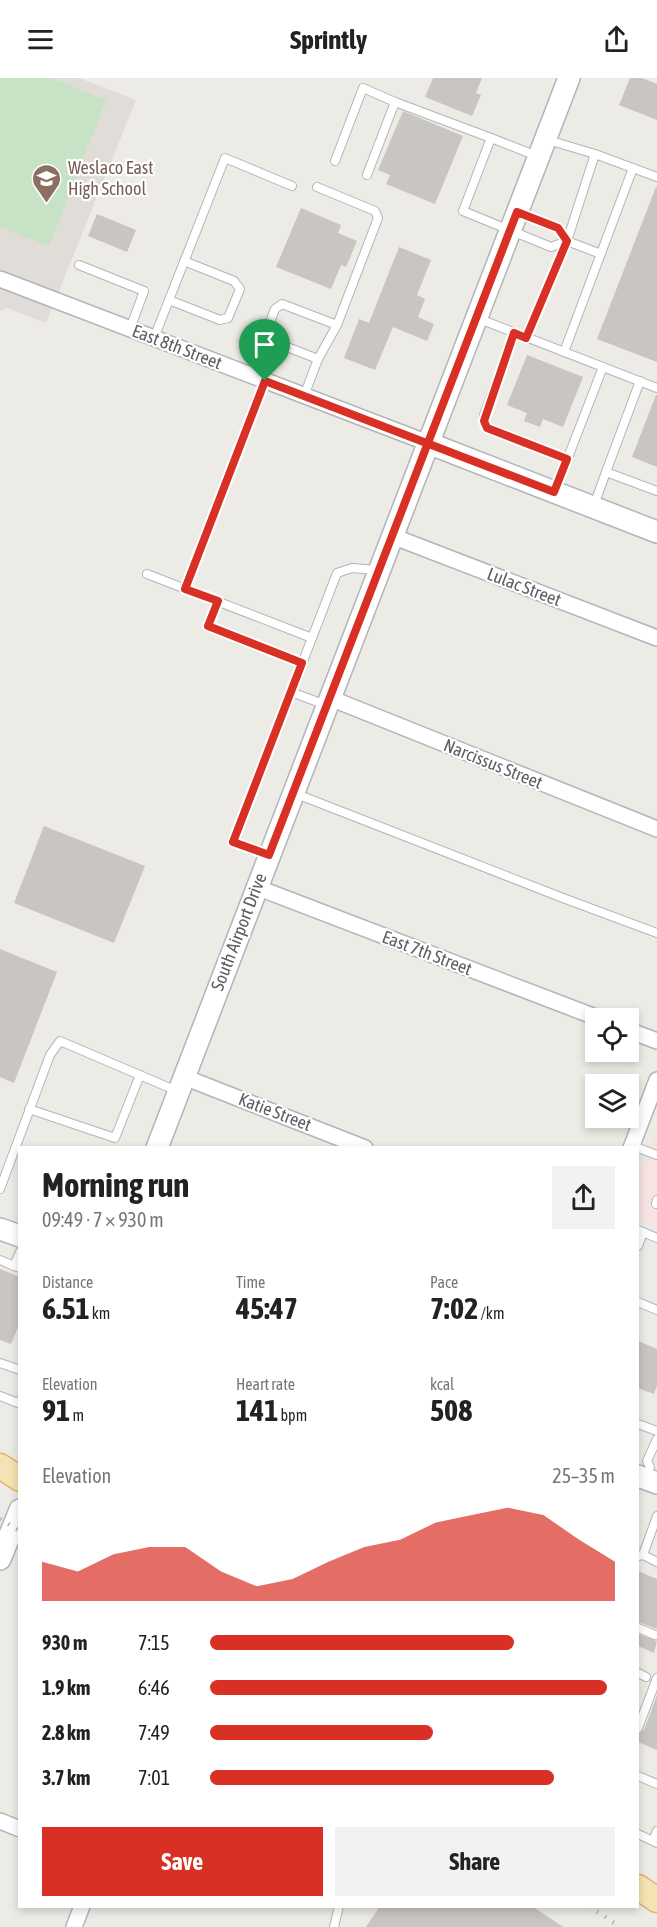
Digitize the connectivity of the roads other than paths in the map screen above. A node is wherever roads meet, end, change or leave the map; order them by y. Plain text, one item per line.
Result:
1 (569, 78) edge
2 (395, 102) junction
3 (491, 138) junction
4 (542, 147) junction
5 (595, 154) junction
6 (335, 161) dead end
7 (633, 168) junction
8 (367, 175) dead end
9 (657, 177) edge
10 (292, 186) dead end
11 (317, 187) dead end
12 (513, 222) junction
13 (567, 241) junction
14 (601, 254) junction
15 (184, 261) junction
16 (79, 265) dead end
17 (0, 279) edge
18 (169, 300) junction
19 (476, 318) junction
20 (337, 326) junction
21 (129, 329) junction
22 (514, 333) junction
23 (154, 338) junction
24 (526, 338) junction
25 (564, 352) junction
26 (318, 359) junction
27 (603, 367) junction
28 (265, 381) junction
29 (640, 381) junction
30 (657, 388) edge
31 (304, 396) junction
32 (428, 443) junction
33 (567, 459) junction
34 (606, 472) junction
35 (657, 491) edge
36 (554, 492) junction
37 (594, 507) junction
38 (657, 532) edge
39 (392, 536) junction
40 (379, 570) junction
41 (147, 574) dead end
42 (185, 589) junction
43 (218, 601) junction
44 (312, 638) junction
45 (657, 638) edge
46 (302, 663) junction
47 (291, 692) junction
48 (328, 702) junction
49 (293, 793) junction
50 (657, 830) edge
51 (269, 855) junction
52 (256, 887) junction
53 (657, 933) edge
54 (585, 1013) edge
55 (639, 1034) edge
56 (657, 1041) edge
57 (140, 1075) junction
58 (657, 1080) edge
59 (181, 1084) junction
60 (29, 1109) junction
61 (158, 1146) edge
62 (360, 1146) edge
63 (634, 1146) edge
64 (639, 1149) edge
65 (657, 1155) edge
66 (0, 1189) edge
67 (0, 1229) edge
68 (640, 1231) edge
69 (18, 1235) edge
70 (657, 1238) edge
71 (0, 1260) edge
72 (17, 1267) edge
73 (639, 1302) edge
74 (657, 1310) edge
75 (0, 1363) edge
76 (18, 1369) edge
77 (0, 1396) edge
78 (18, 1403) edge
79 (639, 1424) edge
80 (657, 1431) edge
81 (657, 1439) edge
82 (0, 1466) edge
83 (650, 1474) edge
84 (18, 1478) edge
85 (18, 1515) edge
86 (657, 1516) edge
87 (640, 1556) edge
88 (0, 1559) edge
89 (657, 1562) edge
90 (639, 1628) edge
91 (655, 1635) dead end
92 (657, 1678) edge
93 (639, 1725) edge
94 (639, 1776) edge
95 (657, 1784) edge
96 (0, 1821) edge
97 (18, 1828) edge
98 (657, 1831) edge
99 (639, 1834) edge
100 (655, 1842) edge
101 (639, 1888) edge
102 (657, 1900) edge
103 (81, 1908) edge
104 (339, 1908) edge
105 (74, 1927) edge
106 (334, 1927) edge

1 - 4 street, South Airport Drive
2 - 3 lane
2 - 6 lane
2 - 8 lane
3 - 4 lane
3 - 12 lane
4 - 5 lane
4 - 12 street, South Airport Drive
5 - 7 lane
5 - 13 lane
7 - 9 lane
7 - 14 lane
10 - 15 lane
11 - 20 lane
12 - 13 lane
12 - 13 lane
12 - 19 street, South Airport Drive
13 - 14 lane
13 - 24 lane
14 - 25 lane
15 - 18 lane
15 - 18 lane
16 - 21 lane
17 - 21 street, East 8th Street
18 - 23 lane
19 - 22 lane
19 - 32 street, South Airport Drive
20 - 26 lane
20 - 26 lane
21 - 23 street, East 8th Street
22 - 24 lane
22 - 33 lane
23 - 28 street, East 8th Street
24 - 25 lane
25 - 27 lane
26 - 31 lane
27 - 29 lane
27 - 33 lane
28 - 31 street, East 8th Street
28 - 42 lane
29 - 30 lane
29 - 34 lane
31 - 32 street, East 8th Street
32 - 36 street, East 8th Street
32 - 39 street, South Airport Drive
33 - 36 lane
34 - 35 lane
34 - 37 lane
36 - 37 street, East 8th Street
37 - 38 street, East 8th Street
39 - 40 street, South Airport Drive
39 - 45 street, Lulac Street
40 - 44 lane
40 - 48 street, South Airport Drive
41 - 42 lane
42 - 43 lane
43 - 44 lane
43 - 46 lane
44 - 46 lane
46 - 47 lane
47 - 48 lane
47 - 51 lane
48 - 49 street, South Airport Drive
48 - 50 street, Narcissus Street
49 - 51 street, South Airport Drive
49 - 53 lane
51 - 52 street, South Airport Drive
52 - 54 street, East 7th Street
52 - 59 street, South Airport Drive
55 - 56 street
57 - 59 lane
57 - 60 lane
57 - 60 lane
58 - 63 street
59 - 61 street, South Airport Drive
59 - 62 street, Katie Street
60 - 66 lane
64 - 65 lane
67 - 69 street
68 - 70 lane
71 - 72 lane
73 - 74 lane
75 - 76 lane
77 - 78 lane
79 - 80 lane
81 - 83 lane
82 - 84 main road
85 - 88 street
86 - 87 lane
87 - 89 lane
90 - 91 lane
92 - 93 lane
94 - 95 lane
96 - 97 street
98 - 100 lane
99 - 100 lane
101 - 102 main road
103 - 105 street
104 - 106 lane

